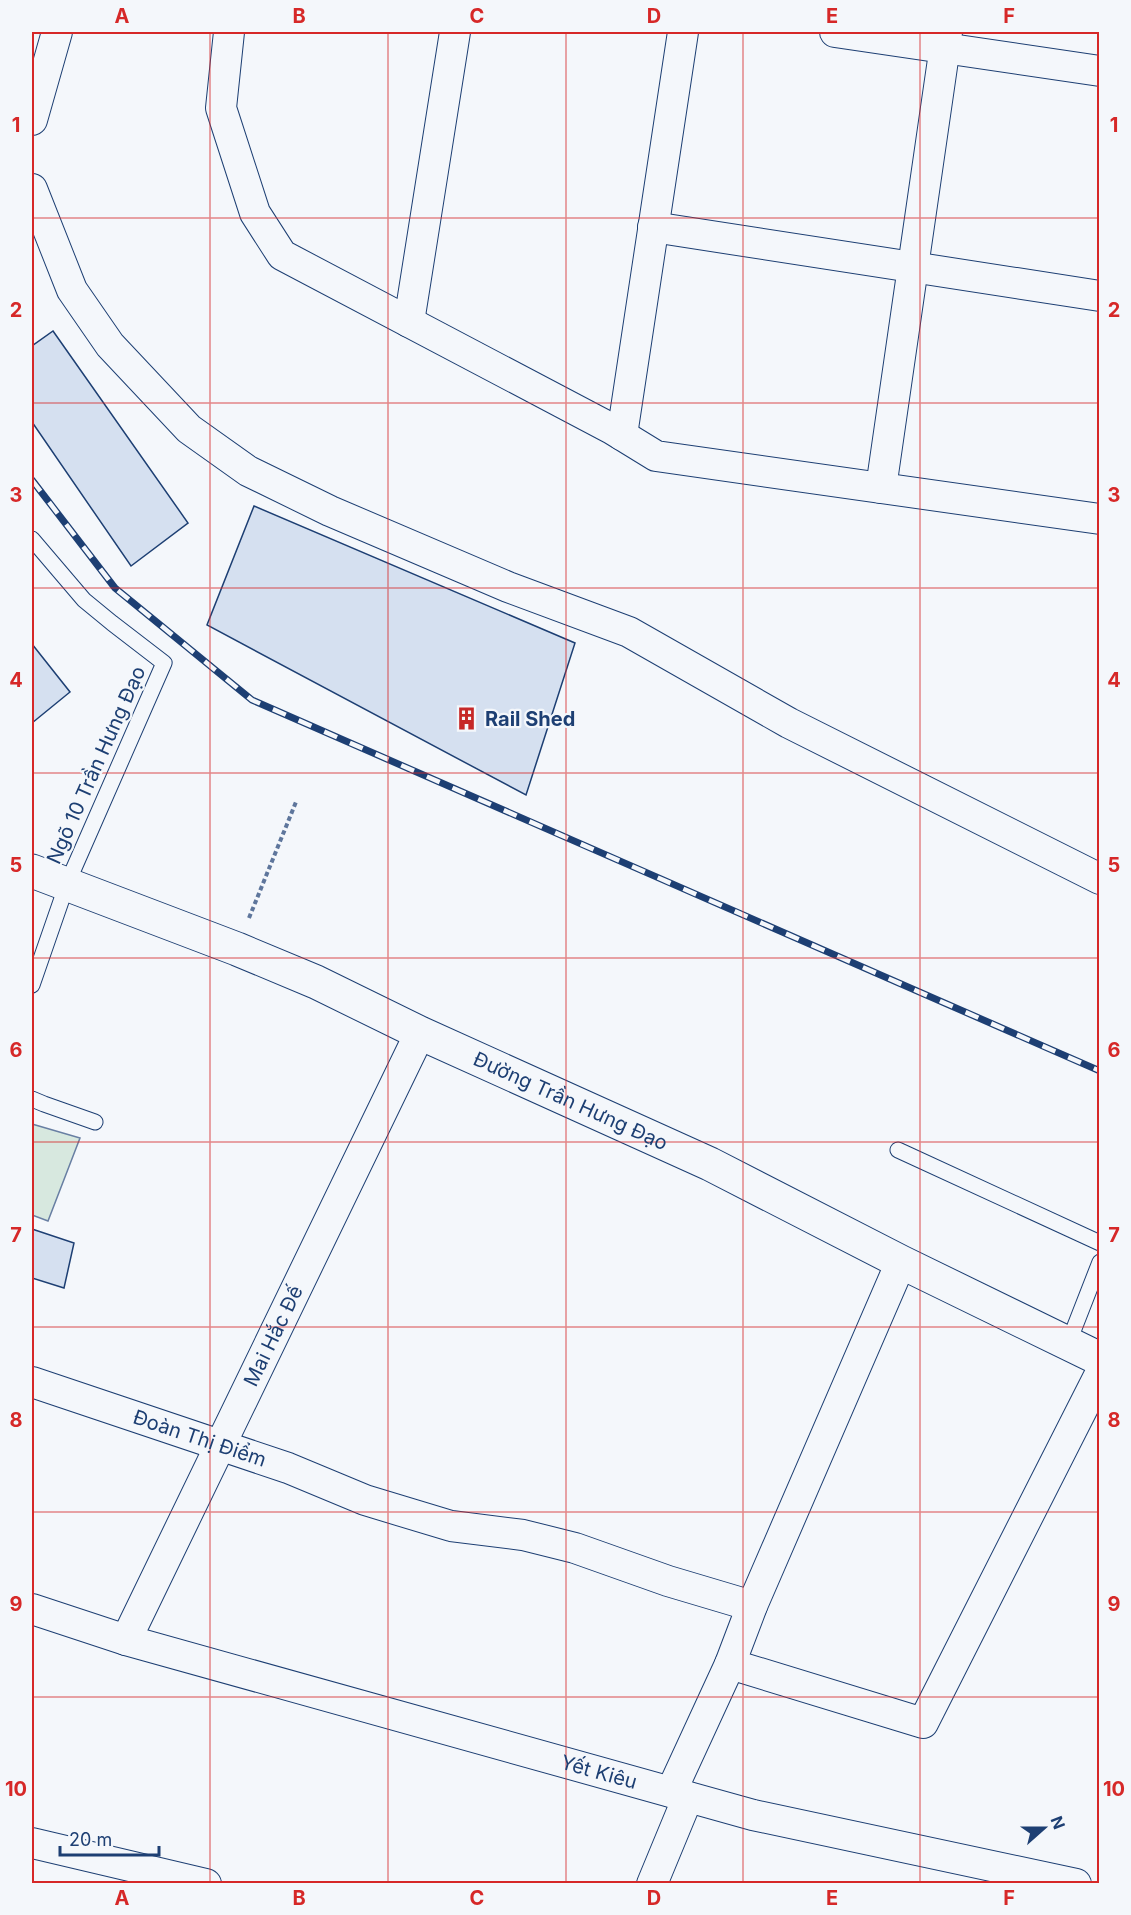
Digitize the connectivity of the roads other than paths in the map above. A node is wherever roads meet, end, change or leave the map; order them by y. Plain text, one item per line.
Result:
1 (57, 32) edge
2 (229, 32) edge
3 (455, 32) edge
4 (683, 32) edge
5 (835, 32) edge
6 (946, 40) edge
7 (1100, 71) edge
8 (32, 120) edge
9 (32, 189) edge
10 (653, 227) junction
11 (912, 267) junction
12 (1100, 296) edge
13 (409, 322) junction
14 (622, 435) junction
15 (881, 488) junction
16 (1100, 519) edge
17 (32, 539) edge
18 (32, 872) edge
19 (1100, 879) edge
20 (66, 884) junction
21 (32, 986) edge
22 (420, 1033) junction
23 (32, 1099) edge
24 (95, 1122) dead end
25 (898, 1150) dead end
26 (1100, 1243) edge
27 (901, 1262) junction
28 (1100, 1262) edge
29 (1068, 1344) junction
30 (1100, 1359) edge
31 (1100, 1374) edge
32 (32, 1382) edge
33 (220, 1445) junction
34 (752, 1606) junction
35 (32, 1609) edge
36 (126, 1640) junction
37 (730, 1664) junction
38 (679, 1794) junction
39 (32, 1843) edge
40 (206, 1884) edge
41 (652, 1884) edge
42 (1076, 1884) edge

1 - 8 street
2 - 13 street
3 - 13 street
4 - 10 street
5 - 6 street
6 - 7 street
6 - 11 street
9 - 19 street
10 - 11 street
10 - 14 street
11 - 12 street
11 - 15 street
13 - 14 street
14 - 15 street
15 - 16 street
17 - 20 lane, Ngõ 10 Trần Hưng Đạo
18 - 20 street, Đường Trần Hưng Đạo
20 - 21 lane, Ngõ 10 Trần Hưng Đạo
20 - 22 street, Đường Trần Hưng Đạo
22 - 27 street, Đường Trần Hưng Đạo
22 - 33 street, Mai Hắc Đế
23 - 24 lane
25 - 26 lane
27 - 29 street, Đường Trần Hưng Đạo
27 - 34 street
28 - 29 lane
29 - 30 street, Đường Trần Hưng Đạo
31 - 37 street
32 - 33 street, Đoàn Thị Điểm
33 - 34 street, Đoàn Thị Điểm
33 - 36 street, Mai Hắc Đế
34 - 37 street
35 - 36 street, Yết Kiêu
36 - 38 street, Yết Kiêu
37 - 38 street
38 - 41 street
38 - 42 street, Yết Kiêu
39 - 40 street

